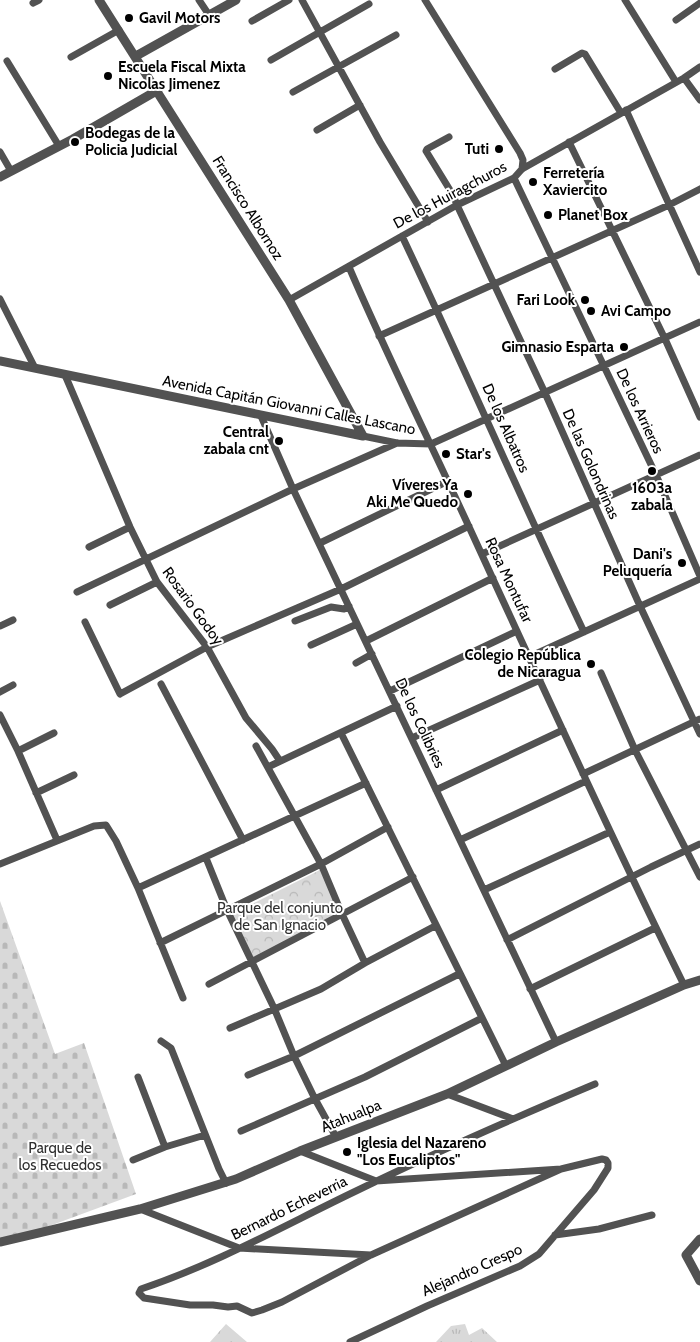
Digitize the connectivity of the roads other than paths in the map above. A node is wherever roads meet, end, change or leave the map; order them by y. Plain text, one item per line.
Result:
1 (100, 0) edge
2 (199, 0) edge
3 (236, 0) edge
4 (289, 0) edge
5 (302, 0) edge
6 (425, 0) edge
7 (625, 0) edge
8 (369, 4) dead end
9 (700, 4) edge
10 (209, 15) junction
11 (676, 20) dead end
12 (252, 21) dead end
13 (119, 30) junction
14 (320, 32) junction
15 (396, 35) dead end
16 (136, 56) junction
17 (71, 57) dead end
18 (271, 60) dead end
19 (7, 61) dead end
20 (340, 67) junction
21 (700, 67) edge
22 (555, 69) dead end
23 (684, 78) junction
24 (676, 82) junction
25 (158, 90) junction
26 (293, 92) dead end
27 (700, 100) edge
28 (360, 105) junction
29 (624, 111) junction
30 (317, 130) dead end
31 (449, 137) dead end
32 (569, 142) junction
33 (59, 146) junction
34 (0, 152) edge
35 (522, 169) junction
36 (11, 171) junction
37 (0, 177) edge
38 (514, 178) junction
39 (700, 189) edge
40 (457, 205) junction
41 (669, 205) junction
42 (428, 222) junction
43 (612, 231) junction
44 (402, 236) junction
45 (552, 258) junction
46 (349, 267) junction
47 (700, 272) edge
48 (494, 284) junction
49 (0, 299) edge
50 (289, 300) junction
51 (437, 310) junction
52 (700, 322) edge
53 (379, 336) junction
54 (665, 339) junction
55 (0, 361) edge
56 (604, 366) junction
57 (35, 368) junction
58 (65, 375) junction
59 (545, 392) junction
60 (261, 416) junction
61 (700, 417) edge
62 (486, 418) junction
63 (363, 436) junction
64 (398, 443) junction
65 (431, 444) junction
66 (700, 455) edge
67 (656, 475) junction
68 (448, 482) junction
69 (293, 489) junction
70 (593, 503) junction
71 (469, 526) junction
72 (130, 527) junction
73 (536, 530) junction
74 (320, 543) junction
75 (89, 547) dead end
76 (482, 554) junction
77 (144, 558) junction
78 (493, 578) junction
79 (700, 578) edge
80 (157, 582) junction
81 (342, 589) junction
82 (77, 592) dead end
83 (110, 605) dead end
84 (349, 606) junction
85 (640, 606) junction
86 (13, 620) dead end
87 (84, 622) dead end
88 (295, 622) dead end
89 (357, 624) junction
90 (0, 626) edge
91 (517, 631) junction
92 (584, 632) junction
93 (366, 641) junction
94 (311, 645) dead end
95 (207, 646) junction
96 (372, 654) junction
97 (529, 657) junction
98 (356, 663) dead end
99 (601, 673) dead end
100 (540, 680) junction
101 (162, 684) dead end
102 (13, 685) dead end
103 (390, 691) junction
104 (0, 692) edge
105 (397, 706) junction
106 (0, 715) edge
107 (697, 721) edge
108 (563, 730) junction
109 (54, 733) dead end
110 (341, 733) junction
111 (700, 734) edge
112 (412, 738) junction
113 (256, 746) dead end
114 (635, 750) junction
115 (18, 752) junction
116 (280, 761) junction
117 (268, 767) junction
118 (74, 774) dead end
119 (583, 774) junction
120 (586, 781) junction
121 (366, 783) junction
122 (436, 790) junction
123 (36, 793) junction
124 (294, 815) junction
125 (388, 827) junction
126 (610, 832) junction
127 (57, 840) junction
128 (243, 840) junction
129 (460, 840) junction
130 (700, 844) edge
131 (687, 849) junction
132 (206, 858) junction
133 (0, 864) edge
134 (321, 864) junction
135 (631, 876) junction
136 (413, 877) junction
137 (700, 877) edge
138 (138, 888) junction
139 (484, 890) junction
140 (227, 910) junction
141 (342, 914) junction
142 (435, 926) junction
143 (655, 928) junction
144 (507, 940) junction
145 (160, 943) junction
146 (252, 962) junction
147 (365, 963) junction
148 (459, 974) junction
149 (700, 980) edge
150 (209, 984) dead end
151 (684, 985) junction
152 (530, 989) junction
153 (183, 998) dead end
154 (274, 1008) junction
155 (482, 1018) junction
156 (230, 1028) dead end
157 (161, 1041) dead end
158 (556, 1042) junction
159 (294, 1056) junction
160 (506, 1066) junction
161 (248, 1075) dead end
162 (138, 1077) dead end
163 (595, 1084) dead end
164 (447, 1094) junction
165 (315, 1099) junction
166 (513, 1119) junction
167 (241, 1131) dead end
168 (205, 1136) junction
169 (336, 1137) junction
170 (165, 1147) junction
171 (300, 1151) junction
172 (133, 1160) dead end
173 (561, 1169) junction
174 (376, 1181) junction
175 (226, 1182) junction
176 (140, 1209) junction
177 (652, 1215) dead end
178 (555, 1235) junction
179 (700, 1239) edge
180 (0, 1242) edge
181 (239, 1248) junction
182 (371, 1255) junction
183 (700, 1281) edge
184 (350, 1342) edge

1 - 13 street, Francisco Albornoz
2 - 10 street
3 - 10 street
4 - 12 street
5 - 14 street
6 - 35 street
7 - 24 street
8 - 14 street
9 - 11 street
10 - 16 street
13 - 16 street, Francisco Albornoz
13 - 17 street
14 - 18 street
14 - 20 street
15 - 20 street
16 - 25 street, Francisco Albornoz
19 - 33 street
20 - 26 street
20 - 28 street
21 - 23 street, De los Huiragchuros
22 - 29 street
23 - 24 street, De los Huiragchuros
23 - 27 street
24 - 29 street, De los Huiragchuros
25 - 33 street
25 - 50 street, Francisco Albornoz
28 - 30 street
28 - 42 street
29 - 32 street, De los Huiragchuros
29 - 41 street
31 - 40 street, De las Golondrinas
32 - 35 street, De los Huiragchuros
32 - 43 street
33 - 36 street
34 - 36 street
35 - 38 street, De los Huiragchuros
36 - 37 street
38 - 40 street, De los Huiragchuros
38 - 45 street, De los Arrieros
39 - 41 street
40 - 42 street, De los Huiragchuros
40 - 48 street, De las Golondrinas
41 - 43 street
41 - 47 street
42 - 44 street, De los Huiragchuros
43 - 45 street
43 - 54 street
44 - 46 street, De los Huiragchuros
44 - 51 street, De los Albatros
45 - 48 street
45 - 56 street, De los Arrieros
46 - 50 street, De los Huiragchuros
46 - 53 street, Rosa Montufar
48 - 51 street
48 - 59 street, De las Golondrinas
49 - 57 street
50 - 63 street, Francisco Albornoz
51 - 53 street
51 - 62 street, De los Albatros
52 - 54 street, Avenida Capitán Giovanni Calles Lascano
53 - 65 street, Rosa Montufar
54 - 56 street, Avenida Capitán Giovanni Calles Lascano
54 - 61 street
55 - 57 street, Avenida Capitán Giovanni Calles Lascano
56 - 59 street, Avenida Capitán Giovanni Calles Lascano
56 - 67 street, De los Arrieros
57 - 58 street, Avenida Capitán Giovanni Calles Lascano
58 - 60 street, Avenida Capitán Giovanni Calles Lascano
58 - 72 street, Rosario Godoy
59 - 62 street, Avenida Capitán Giovanni Calles Lascano
59 - 70 street, De las Golondrinas
60 - 63 street, Avenida Capitán Giovanni Calles Lascano
60 - 69 street, De los Colibries
62 - 65 street, Avenida Capitán Giovanni Calles Lascano
62 - 73 street, De los Albatros
63 - 64 street, Avenida Capitán Giovanni Calles Lascano
64 - 65 street, Avenida Capitán Giovanni Calles Lascano
64 - 69 street
65 - 68 street, Rosa Montufar
66 - 67 street
67 - 70 street
67 - 79 street, De los Arrieros
68 - 71 street, Rosa Montufar
68 - 74 street
69 - 74 street, De los Colibries
69 - 77 street
70 - 73 street
70 - 85 street, De las Golondrinas
71 - 76 street, Rosa Montufar
71 - 81 street
72 - 75 street
72 - 77 street, Rosario Godoy
73 - 76 street
73 - 92 street, De los Albatros
74 - 81 street, De los Colibries
76 - 78 street, Rosa Montufar
77 - 80 street, Rosario Godoy
77 - 82 street
78 - 91 street, Rosa Montufar
78 - 93 street
79 - 85 street
80 - 83 street
80 - 95 street, Rosario Godoy
81 - 84 street, De los Colibries
81 - 95 street
84 - 88 street
84 - 89 street, De los Colibries
85 - 92 street
85 - 107 street, De las Golondrinas
86 - 90 street
87 - 95 street
89 - 93 street, De los Colibries
89 - 94 street
91 - 97 street, Rosa Montufar
91 - 103 street
92 - 97 street
93 - 96 street, De los Colibries
95 - 116 street, Rosario Godoy
96 - 98 street
96 - 103 street, De los Colibries
97 - 100 street, Rosa Montufar
99 - 114 street
100 - 108 street, Rosa Montufar
100 - 112 street
101 - 128 street
102 - 104 street
103 - 105 street, De los Colibries
105 - 110 street
105 - 112 street, De los Colibries
106 - 115 street
107 - 111 street, De las Golondrinas
107 - 114 street
108 - 119 street, Rosa Montufar
108 - 122 street
109 - 115 street
110 - 116 street
110 - 121 street
112 - 122 street, De los Colibries
113 - 117 street
114 - 119 street
114 - 131 street
115 - 123 street
116 - 117 street
117 - 124 street
118 - 123 street
119 - 120 street, Rosa Montufar
120 - 126 street, Rosa Montufar
120 - 129 street
121 - 124 street
121 - 125 street
122 - 129 street, De los Colibries
123 - 127 street
124 - 128 street
124 - 134 street
125 - 134 street
125 - 136 street
126 - 135 street, Rosa Montufar
126 - 139 street
127 - 133 street
127 - 138 street
128 - 132 street
129 - 139 street, De los Colibries
130 - 131 street
131 - 135 street
131 - 137 street
132 - 138 street
132 - 140 street
134 - 140 street
134 - 141 street
135 - 143 street, Rosa Montufar
135 - 144 street
136 - 141 street
136 - 142 street
138 - 145 street
139 - 144 street, De los Colibries
140 - 145 street
140 - 146 street
141 - 146 street
141 - 147 street
142 - 147 street
142 - 148 street
143 - 151 street, Rosa Montufar
143 - 152 street
144 - 152 street, De los Colibries
145 - 153 street
146 - 150 street
146 - 154 street
147 - 154 street
148 - 155 street
148 - 159 street
149 - 151 street, Atahualpa
151 - 158 street, Atahualpa
152 - 158 street, De los Colibries
154 - 156 street
154 - 159 street
155 - 160 street
155 - 165 street
157 - 168 street
158 - 160 street, Atahualpa
159 - 161 street
159 - 165 street
160 - 164 street, Atahualpa
162 - 170 street
163 - 166 street, Bernardo Echeverria
164 - 166 street
164 - 169 street, Atahualpa
165 - 167 street
165 - 169 street
166 - 174 street, Bernardo Echeverria
168 - 170 street
168 - 175 street
169 - 171 street, Atahualpa
170 - 172 street
171 - 174 street, Alejandro Crespo
171 - 175 street, Atahualpa
173 - 174 street, Alejandro Crespo
173 - 178 street, Alejandro Crespo
173 - 182 street
174 - 181 street, Bernardo Echeverria
175 - 176 street, Atahualpa
176 - 180 street, Atahualpa
176 - 181 street
177 - 178 street
178 - 184 street, Alejandro Crespo
179 - 183 street
181 - 182 street
181 - 182 street, Bernardo Echeverria

